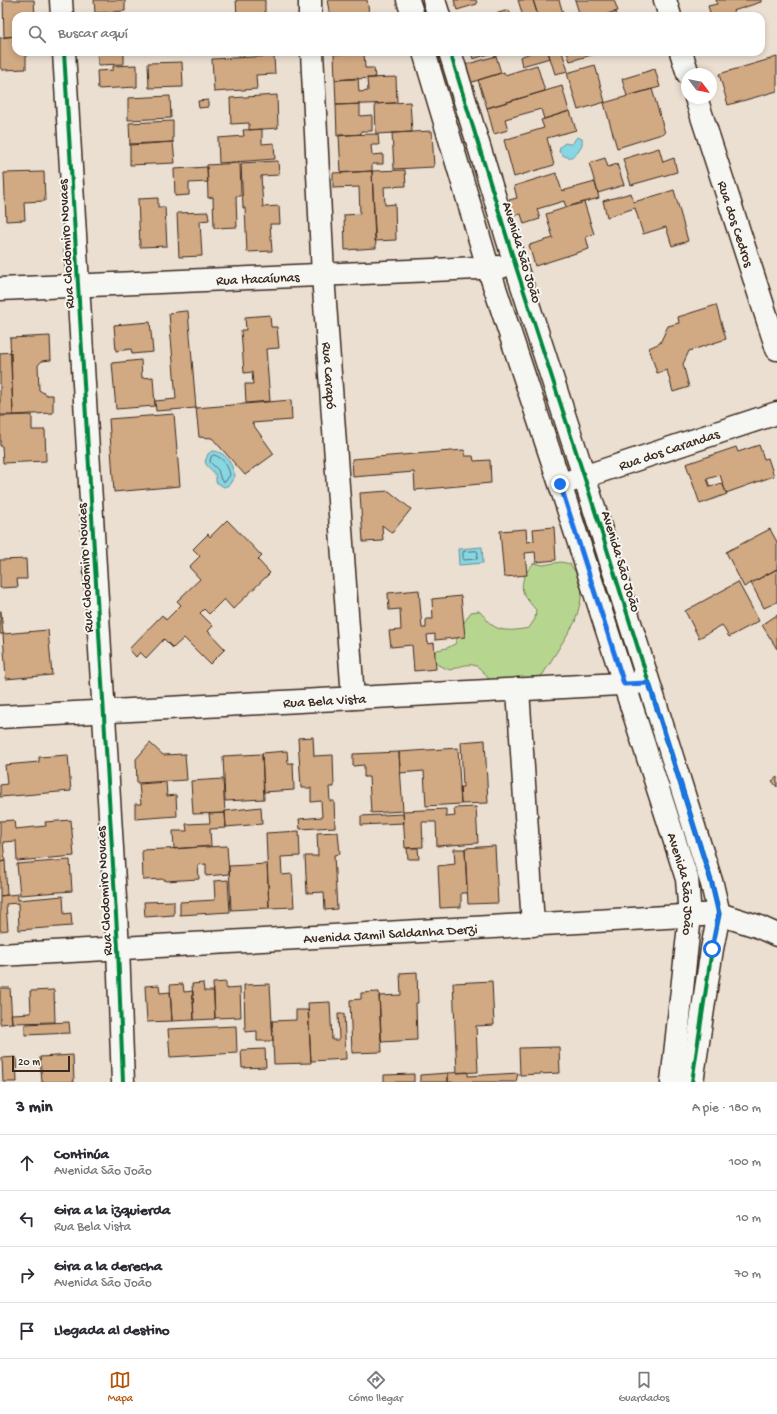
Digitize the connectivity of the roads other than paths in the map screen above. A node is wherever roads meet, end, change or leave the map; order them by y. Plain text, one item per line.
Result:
1 (61, 0) edge
2 (310, 0) edge
3 (408, 0) edge
4 (434, 0) edge
5 (665, 0) edge
6 (62, 12) edge
7 (310, 12) edge
8 (412, 12) edge
9 (438, 12) edge
10 (669, 12) edge
11 (64, 56) edge
12 (312, 56) edge
13 (425, 56) edge
14 (451, 56) edge
15 (682, 56) edge
16 (686, 68) edge
17 (461, 89) junction
18 (438, 98) junction
19 (698, 104) edge
20 (488, 267) junction
21 (516, 267) junction
22 (323, 275) junction
23 (78, 285) junction
24 (0, 289) edge
25 (777, 349) edge
26 (777, 413) edge
27 (584, 476) junction
28 (560, 484) junction
29 (649, 683) junction
30 (624, 684) junction
31 (518, 689) junction
32 (353, 698) junction
33 (104, 712) junction
34 (0, 717) edge
35 (719, 914) junction
36 (690, 916) junction
37 (533, 924) junction
38 (777, 935) edge
39 (118, 948) junction
40 (0, 955) edge
41 (123, 1082) edge
42 (672, 1082) edge
43 (692, 1082) edge

1 - 6 street
2 - 7 street
3 - 8 street
4 - 9 street
5 - 10 street
11 - 23 street, Rua Clodomiro Novaes
12 - 22 street, Rua Carapó
13 - 18 street, Avenida São João
14 - 17 street, Avenida São João
15 - 16 street
17 - 18 street
17 - 21 street, Avenida São João
18 - 20 street, Avenida São João
19 - 25 street, Rua dos Cedros
20 - 21 street, Rua Itacaíunas
20 - 22 street, Rua Itacaíunas
20 - 28 street, Avenida São João
21 - 27 street, Avenida São João
22 - 23 street, Rua Itacaíunas
22 - 32 street, Rua Carapó
23 - 24 street, Rua Itacaíunas
23 - 33 street, Rua Clodomiro Novaes
26 - 27 street, Rua dos Carandas
27 - 28 street, Rua dos Carandas
27 - 29 street, Avenida São João
28 - 30 street, Avenida São João
29 - 30 street, Rua Bela Vista
29 - 35 street, Avenida São João
30 - 31 street, Rua Bela Vista
30 - 36 street, Avenida São João
31 - 32 street, Rua Bela Vista
31 - 37 street
32 - 33 street, Rua Bela Vista
33 - 34 street, Rua Bela Vista
33 - 39 street, Rua Clodomiro Novaes
35 - 36 street, Avenida Jamil Saldanha Derzi
35 - 38 street, Avenida Jamil Saldanha Derzi
35 - 43 street, Avenida São João
36 - 37 street, Avenida Jamil Saldanha Derzi
36 - 42 street, Avenida São João
37 - 39 street, Avenida Jamil Saldanha Derzi
39 - 40 street, Avenida Jamil Saldanha Derzi
39 - 41 street, Rua Clodomiro Novaes

